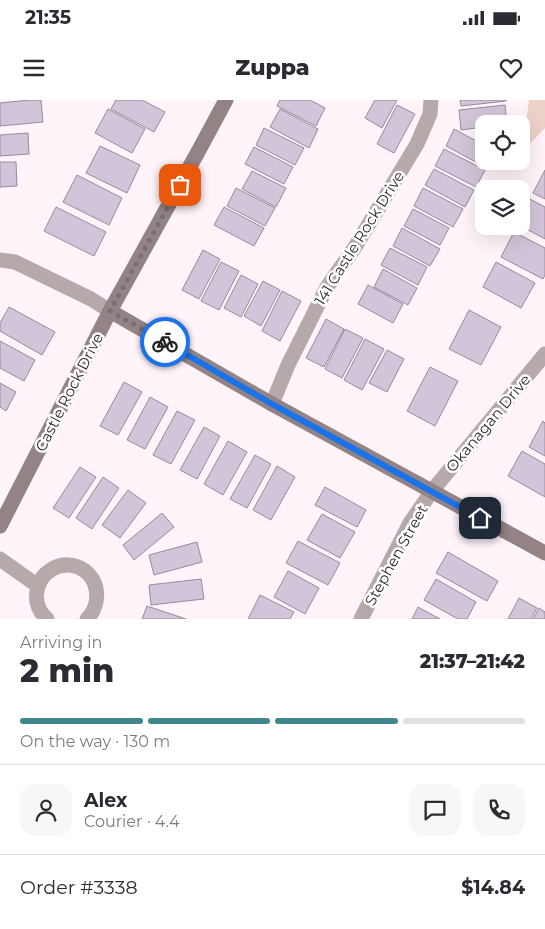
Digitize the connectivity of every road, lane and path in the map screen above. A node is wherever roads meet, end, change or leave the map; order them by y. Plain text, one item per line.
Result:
1 (226, 100) edge
2 (431, 100) edge
3 (0, 260) edge
4 (110, 311) junction
5 (545, 354) edge
6 (272, 404) junction
7 (432, 491) junction
8 (0, 526) edge
9 (545, 554) edge
10 (0, 559) edge
11 (38, 586) junction
12 (47, 619) edge
13 (87, 619) edge
14 (360, 619) edge

1 - 4 street, Castle Rock Drive
2 - 6 street, 141 Castle Rock Drive
3 - 4 street
4 - 6 street
4 - 8 street, Castle Rock Drive
5 - 7 street, Okanagan Drive
6 - 7 street
7 - 9 street
7 - 14 street, Stephen Street
10 - 11 street
11 - 12 street
11 - 13 street

